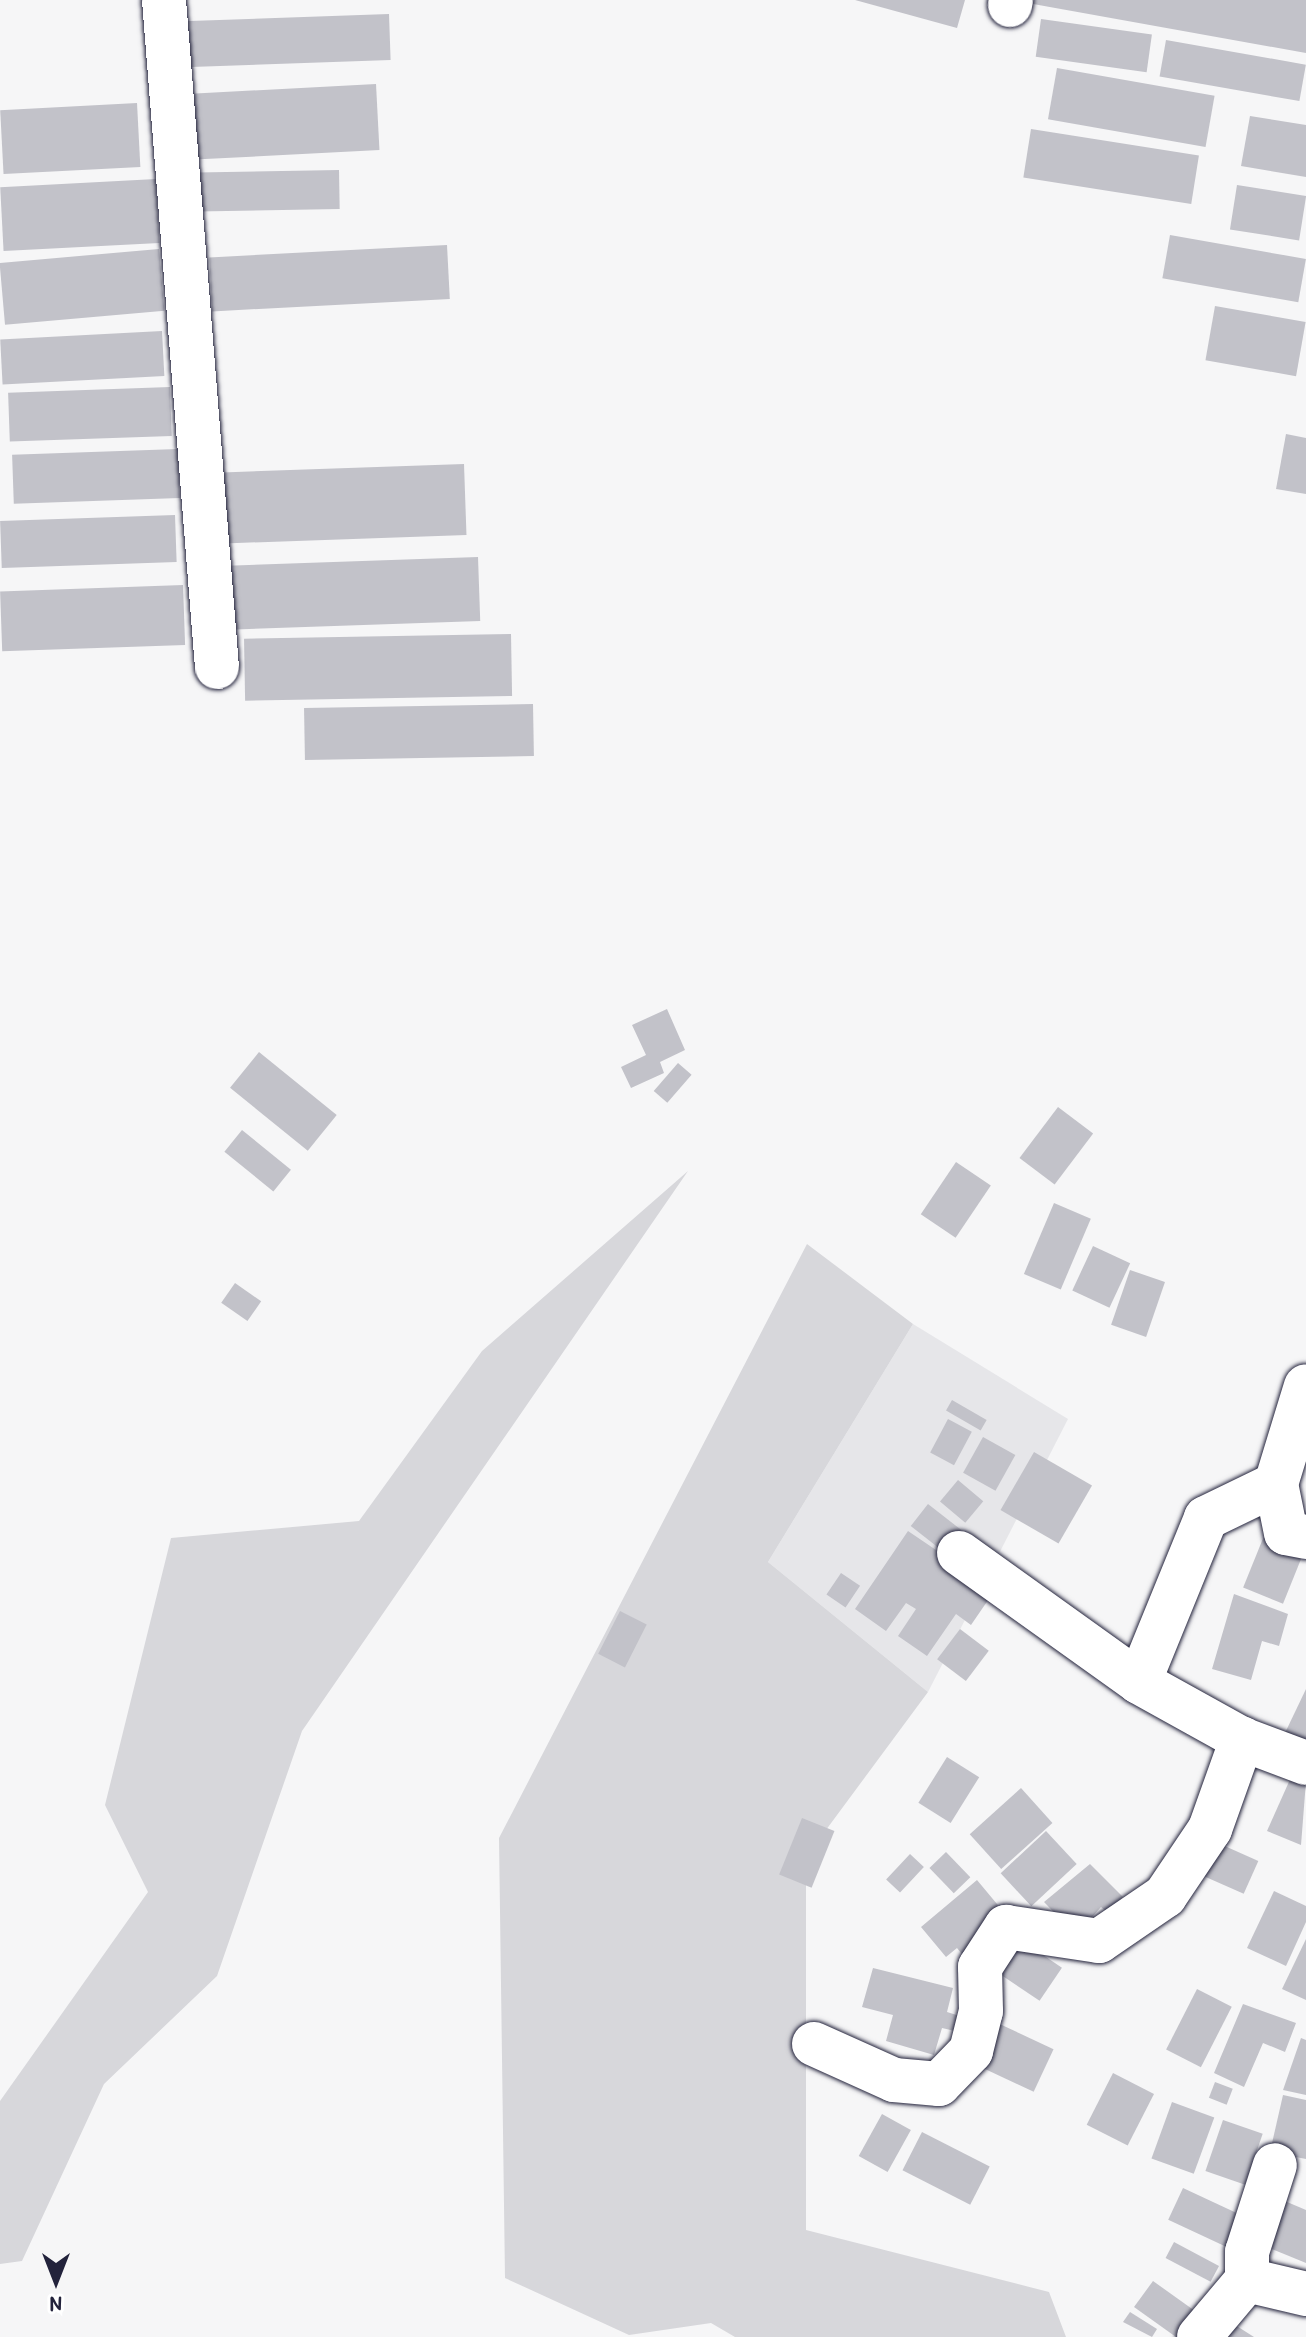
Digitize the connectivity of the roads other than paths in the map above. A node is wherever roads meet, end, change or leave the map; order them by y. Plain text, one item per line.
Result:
1 (164, 0) edge
2 (217, 667) dead end
3 (1306, 1386) edge
4 (1276, 1484) junction
5 (1306, 1537) edge
6 (959, 1553) dead end
7 (1139, 1682) junction
8 (1242, 1739) junction
9 (1306, 1763) edge
10 (814, 2044) dead end
11 (1275, 2165) dead end
12 (1247, 2280) junction
13 (1306, 2294) edge
14 (1199, 2337) edge

1 - 2 street
3 - 4 street
4 - 5 street
4 - 7 street
6 - 7 street
7 - 8 street
8 - 9 street
8 - 10 street
11 - 12 street
12 - 13 street
12 - 14 street

